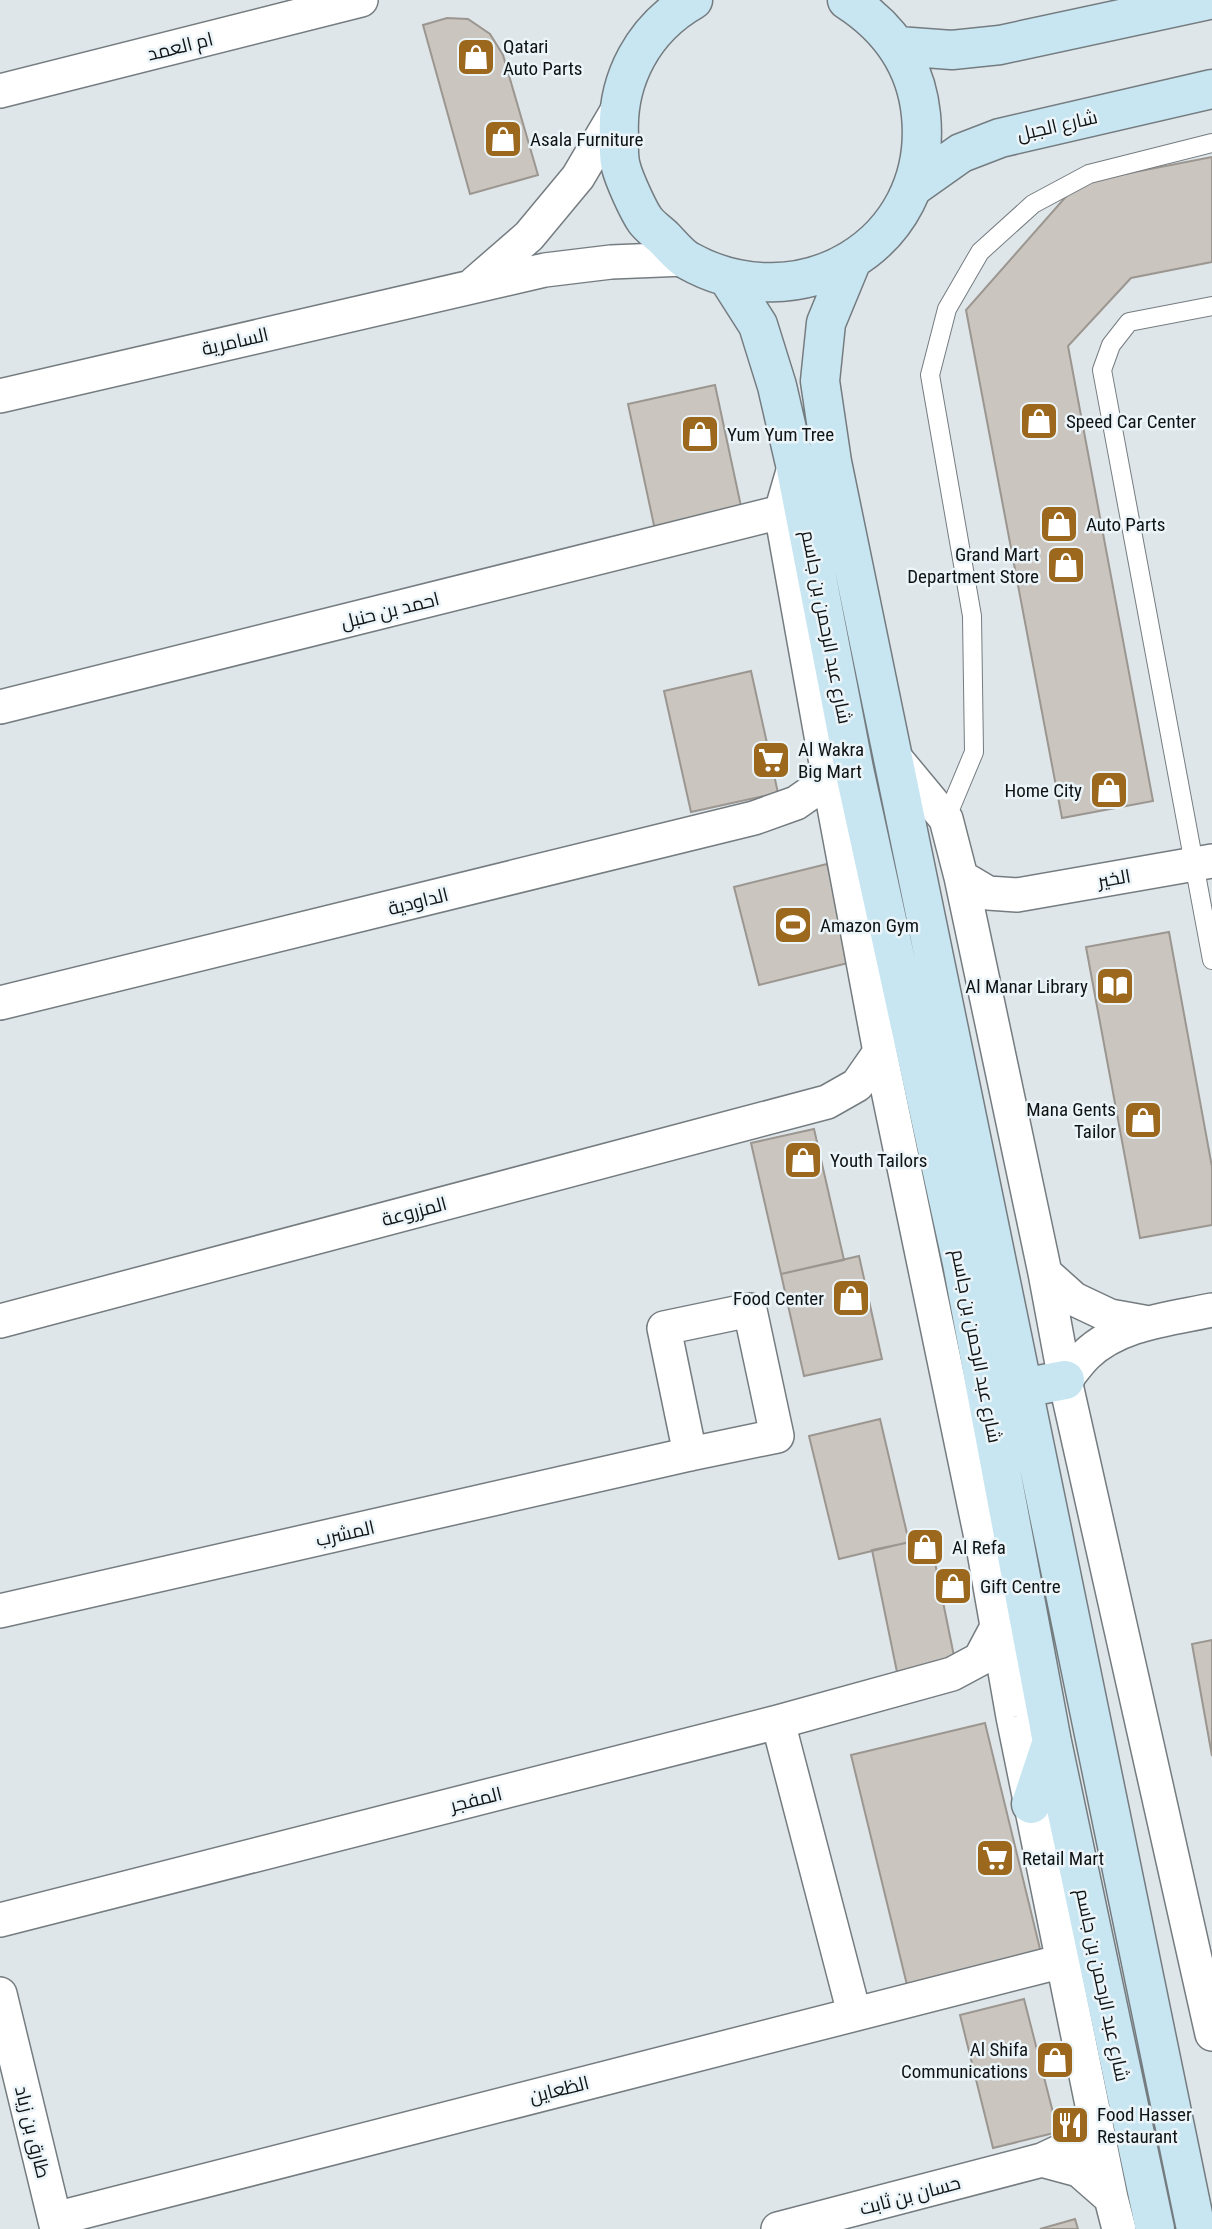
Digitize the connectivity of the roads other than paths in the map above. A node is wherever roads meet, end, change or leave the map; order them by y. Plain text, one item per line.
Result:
1 (360, 0) edge
2 (645, 0) edge
3 (693, 0) edge
4 (847, 0) edge
5 (1209, 0) edge
6 (647, 39) junction
7 (898, 46) junction
8 (1212, 89) edge
9 (0, 91) edge
10 (618, 111) junction
11 (1212, 143) edge
12 (913, 187) junction
13 (685, 259) junction
14 (852, 260) junction
15 (728, 278) junction
16 (471, 286) junction
17 (1212, 306) edge
18 (0, 397) edge
19 (795, 464) junction
20 (780, 512) junction
21 (0, 707) edge
22 (892, 754) junction
23 (829, 780) junction
24 (946, 819) junction
25 (1203, 862) edge
26 (961, 877) junction
27 (1017, 895) junction
28 (975, 944) junction
29 (1212, 960) edge
30 (0, 1003) edge
31 (880, 1052) junction
32 (827, 1102) junction
33 (895, 1130) junction
34 (962, 1263) junction
35 (1045, 1273) junction
36 (1212, 1310) edge
37 (0, 1321) edge
38 (1149, 1323) junction
39 (1065, 1380) junction
40 (1023, 1388) junction
41 (690, 1454) junction
42 (0, 1611) edge
43 (997, 1627) junction
44 (951, 1674) junction
45 (1013, 1717) junction
46 (778, 1722) junction
47 (1052, 1742) junction
48 (1031, 1804) junction
49 (0, 1920) edge
50 (1063, 1961) junction
51 (0, 1994) edge
52 (854, 2013) junction
53 (1212, 2034) edge
54 (13, 2111) edge
55 (1095, 2114) junction
56 (1042, 2160) junction
57 (1115, 2213) edge
58 (883, 2216) edge
59 (56, 2224) edge
60 (778, 2229) edge
61 (1155, 2229) edge
62 (1196, 2229) edge

1 - 9 street, ام العمد
2 - 6 main road
3 - 6 main road
4 - 7 main road
5 - 7 main road
6 - 10 main road
7 - 12 main road
8 - 12 main road, شارع الجبل
10 - 13 main road
10 - 16 street, السامرية
11 - 24 lane
12 - 14 main road
13 - 15 main road
13 - 16 street, السامرية
14 - 15 main road
14 - 22 main road, شارع عبد الرحمن بن جاسم
15 - 19 main road, شارع عبد الرحمن بن جاسم
16 - 18 street, السامرية
17 - 25 lane
19 - 20 street, شارع عبد الرحمن بن جاسم
19 - 34 main road, شارع عبد الرحمن بن جاسم
20 - 21 street, احمد بن حنبل
20 - 23 street, شارع عبد الرحمن بن جاسم
22 - 24 street, شارع عبد الرحمن بن جاسم
22 - 40 main road, شارع عبد الرحمن بن جاسم
23 - 30 street, الداودية
23 - 31 street, شارع عبد الرحمن بن جاسم
24 - 26 street, شارع عبد الرحمن بن جاسم
25 - 27 street, الخير
25 - 29 lane
26 - 27 street, الخير
26 - 28 street, شارع عبد الرحمن بن جاسم
27 - 28 street
28 - 35 street, شارع عبد الرحمن بن جاسم
31 - 32 street, المزروعة
31 - 33 street, شارع عبد الرحمن بن جاسم
32 - 33 street, المزروعة
32 - 37 street, المزروعة
33 - 43 street, شارع عبد الرحمن بن جاسم
34 - 40 main road
34 - 47 main road, شارع عبد الرحمن بن جاسم
35 - 38 street
35 - 39 street, شارع عبد الرحمن بن جاسم
36 - 38 street
38 - 39 street
39 - 40 main road
39 - 53 street, شارع عبد الرحمن بن جاسم
40 - 62 main road, شارع عبد الرحمن بن جاسم
41 - 41 street, المشرب
41 - 42 street, المشرب
43 - 44 street, المفجر
43 - 45 street, شارع عبد الرحمن بن جاسم
44 - 45 street
44 - 46 street, المفجر
45 - 48 street, شارع عبد الرحمن بن جاسم
46 - 49 street, المفجر
46 - 52 street
47 - 48 main road
47 - 61 main road, شارع عبد الرحمن بن جاسم
48 - 50 street, شارع عبد الرحمن بن جاسم
50 - 52 street, الظعاين
50 - 55 street, شارع عبد الرحمن بن جاسم
51 - 54 street, طارق بن زياد
52 - 59 street, الظعاين
54 - 59 street, طارق بن زياد
55 - 56 street, حسان بن ثابت
55 - 57 street, شارع عبد الرحمن بن جاسم
56 - 57 street
56 - 58 street, حسان بن ثابت
58 - 60 street, حسان بن ثابت

